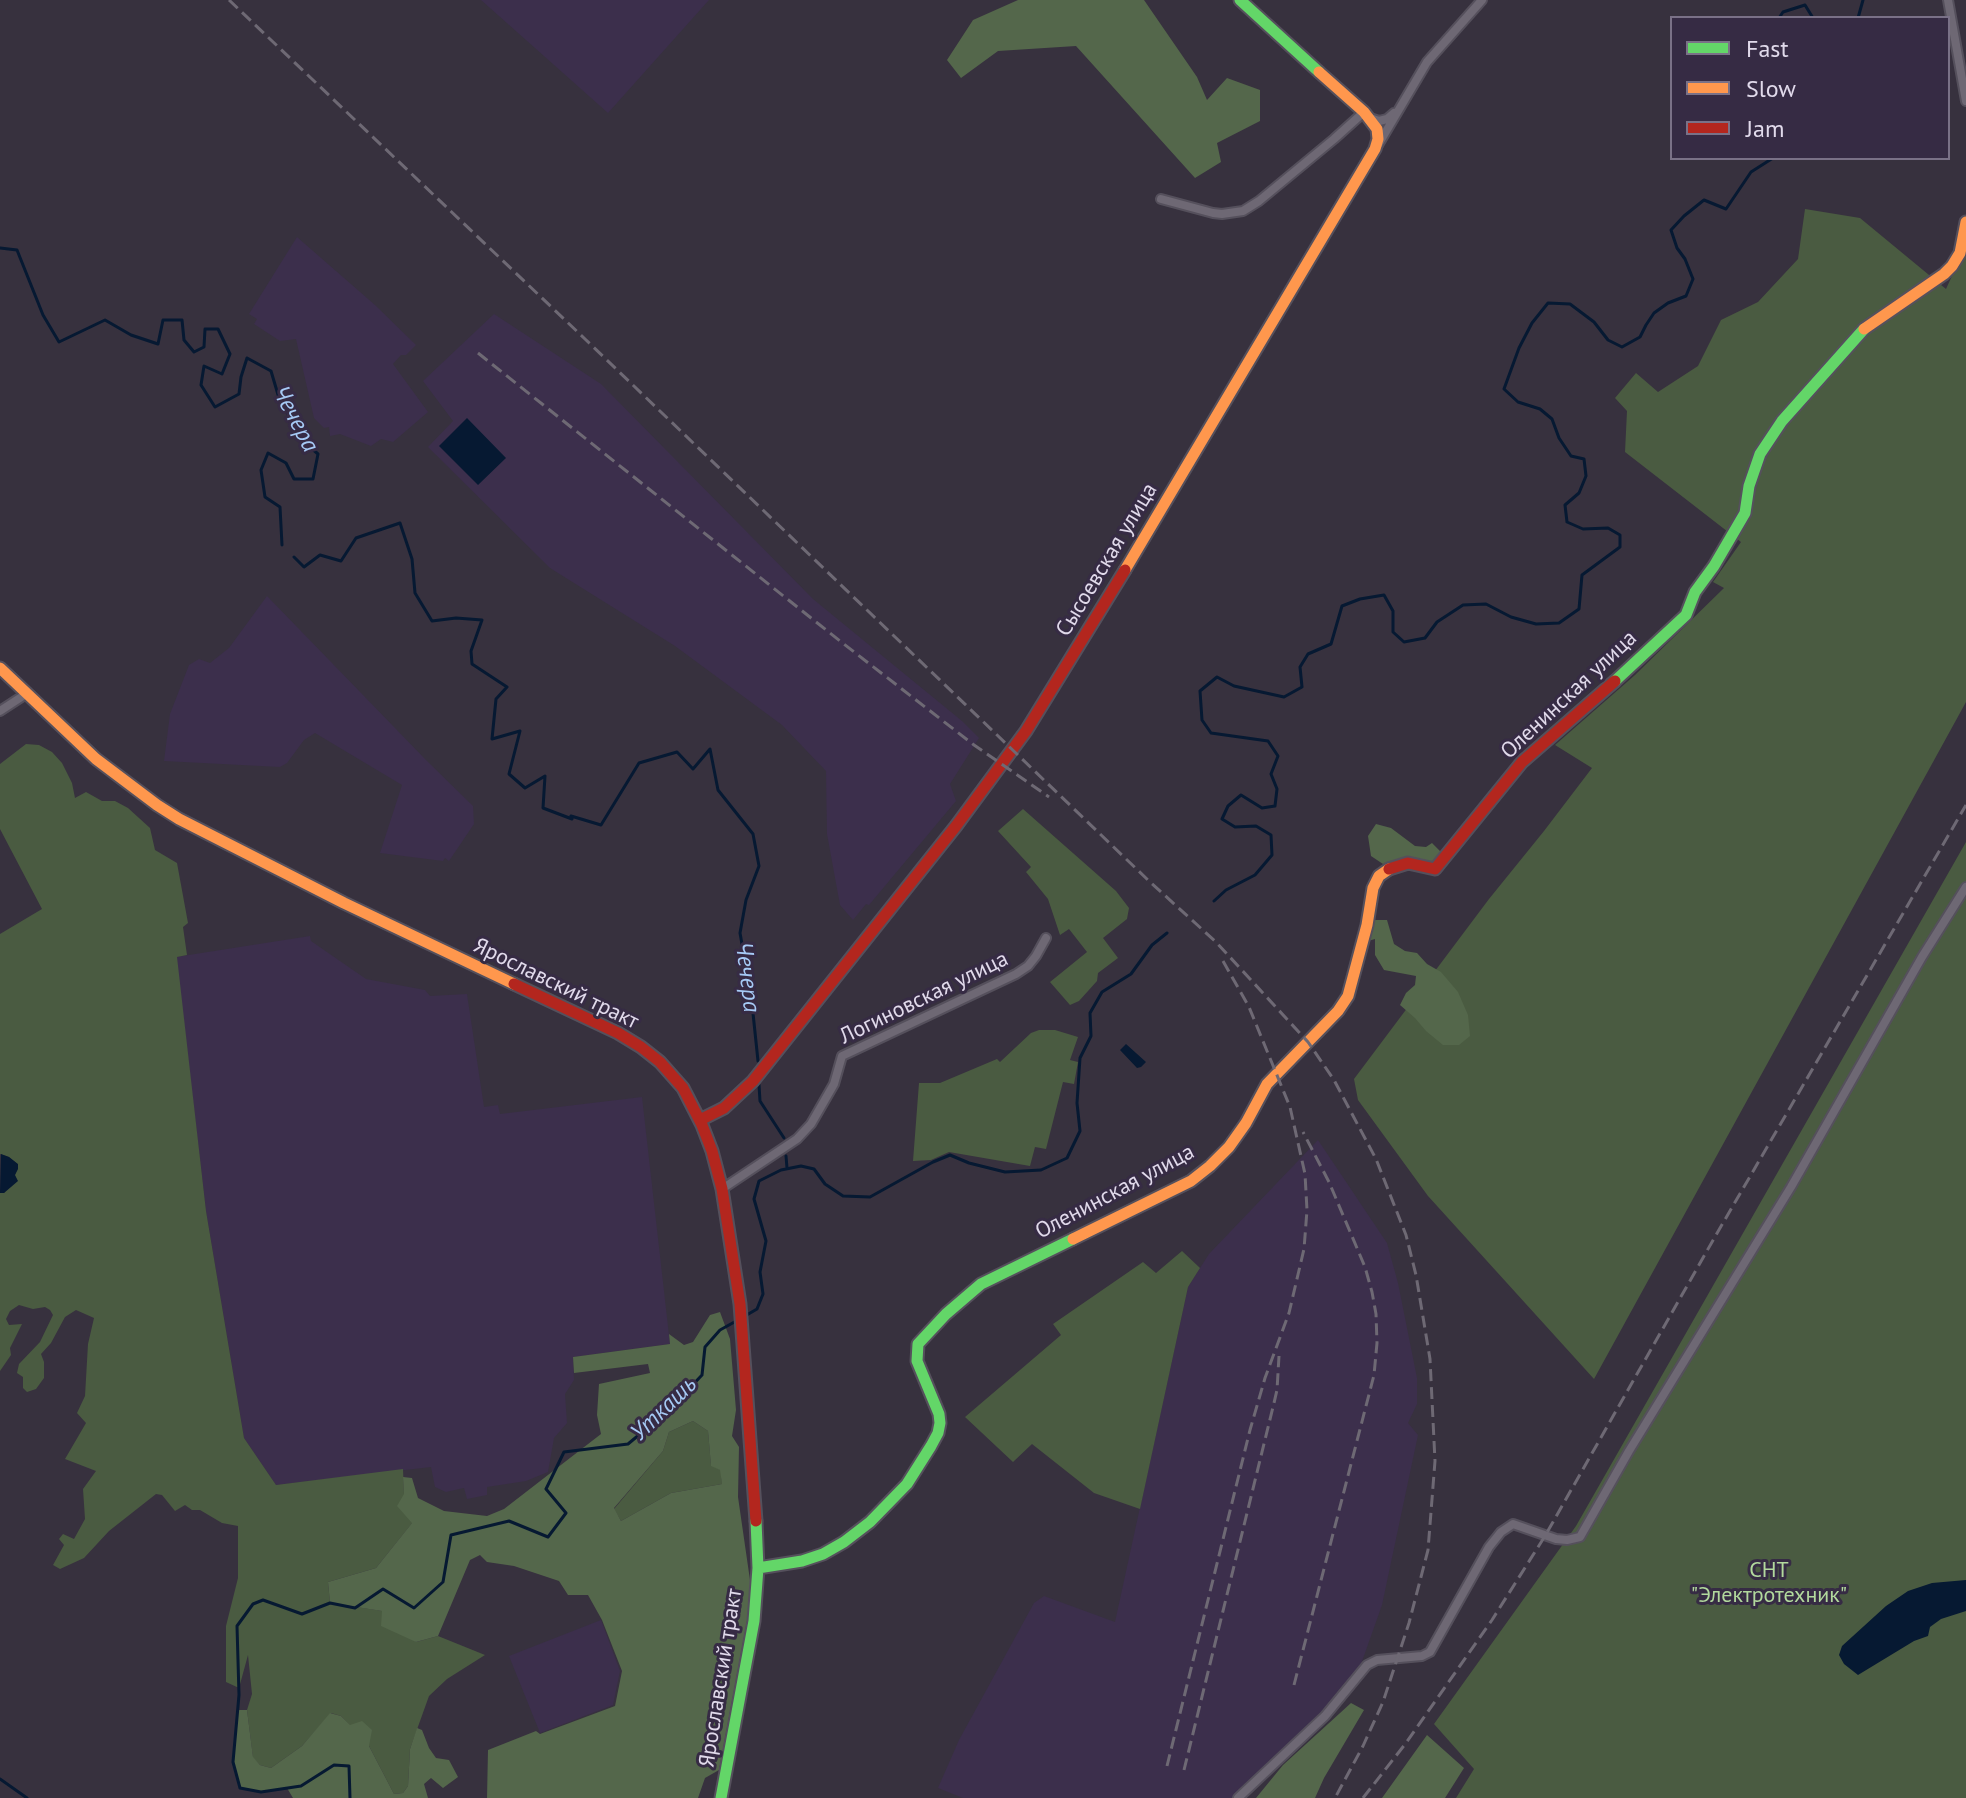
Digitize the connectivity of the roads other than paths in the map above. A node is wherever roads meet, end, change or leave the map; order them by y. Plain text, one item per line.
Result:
1 (1240, 0) edge
2 (1482, 0) edge
3 (1948, 0) edge
4 (1966, 101) edge
5 (1398, 110) junction
6 (1367, 115) junction
7 (1375, 149) junction
8 (1161, 199) dead end
9 (1966, 222) edge
10 (0, 668) edge
11 (26, 694) junction
12 (0, 711) edge
13 (1966, 887) edge
14 (1046, 938) dead end
15 (700, 1120) junction
16 (722, 1189) junction
17 (758, 1568) junction
18 (721, 1798) edge
19 (1238, 1798) edge

1 - 6 street
2 - 5 street
3 - 4 street
5 - 6 street
5 - 7 street
6 - 7 street
6 - 8 street
7 - 15 street, Сысоевская улица
9 - 17 street, Оленинская улица
10 - 11 street, Ярославский тракт
11 - 12 street
11 - 15 street, Ярославский тракт
13 - 19 street
14 - 16 street, Логиновская улица
15 - 16 street, Ярославский тракт
16 - 17 street, Ярославский тракт
17 - 18 street, Ярославский тракт

